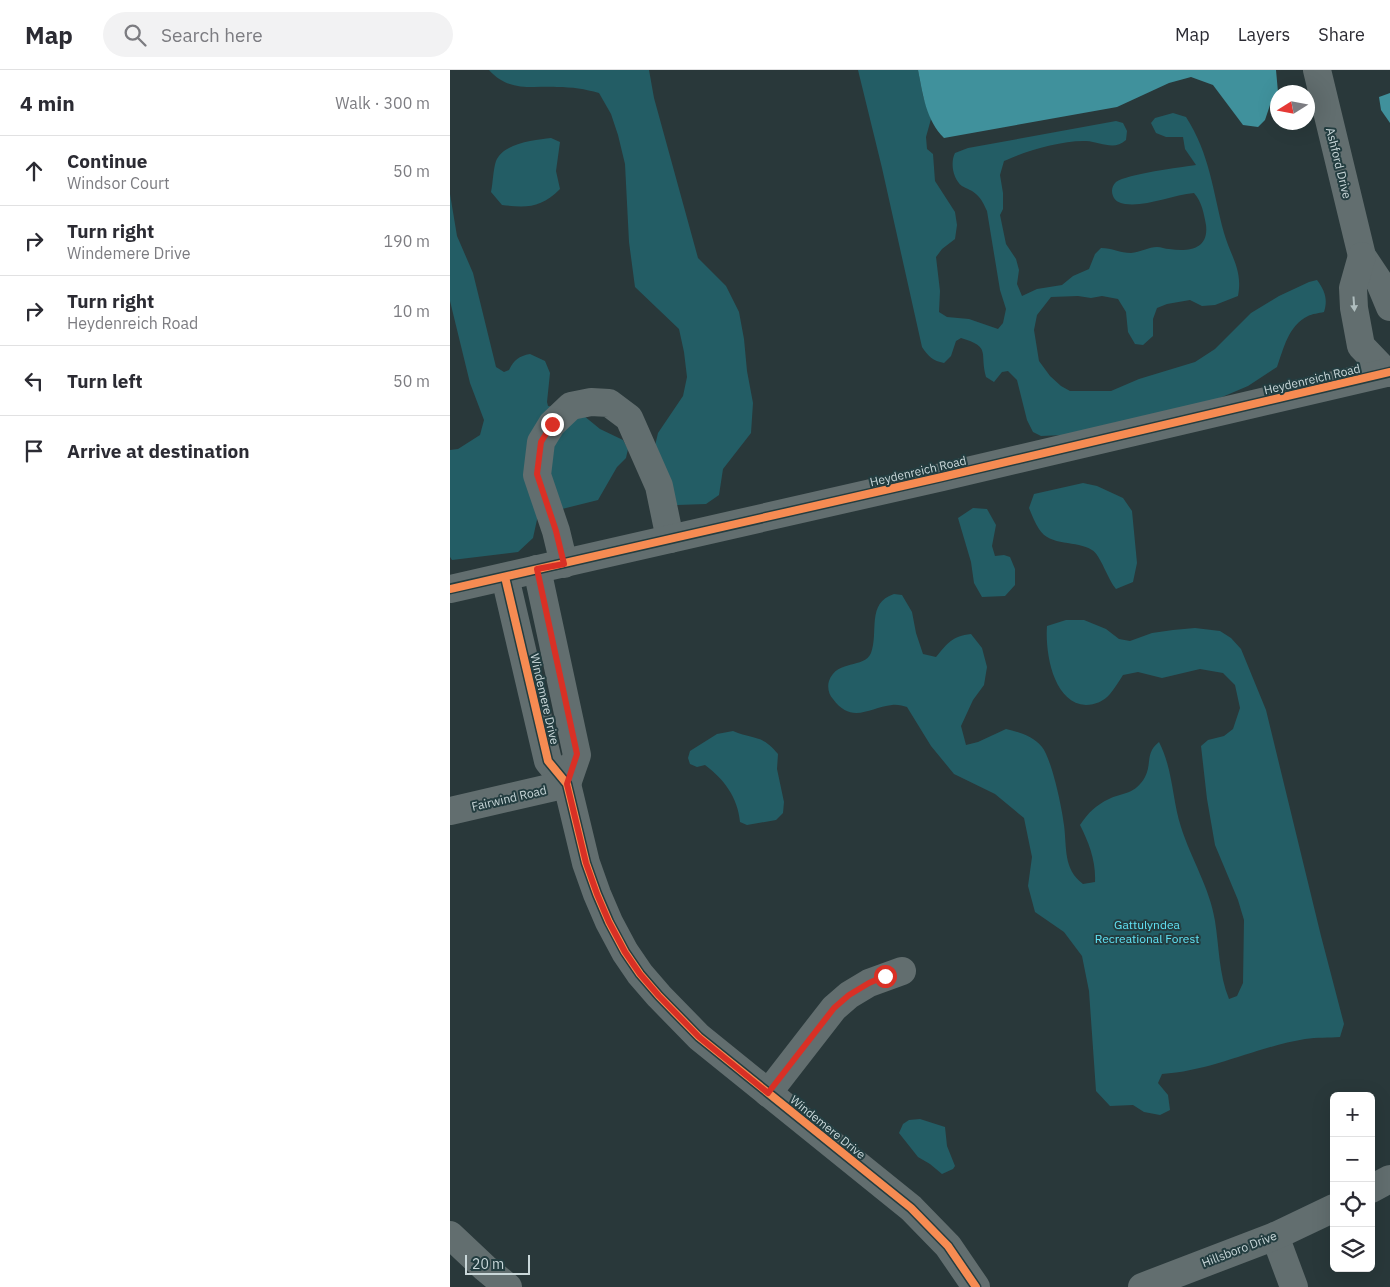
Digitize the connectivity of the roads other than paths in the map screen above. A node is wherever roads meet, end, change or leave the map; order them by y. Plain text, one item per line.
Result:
1 (1317, 70) edge
2 (1362, 256) junction
3 (1390, 307) edge
4 (1389, 373) edge
5 (670, 540) junction
6 (564, 564) junction
7 (537, 569) junction
8 (506, 577) junction
9 (450, 590) edge
10 (567, 784) junction
11 (450, 811) edge
12 (902, 971) dead end
13 (768, 1093) junction
14 (1390, 1179) edge
15 (1375, 1187) edge
16 (1330, 1210) edge
17 (450, 1234) edge
18 (1275, 1236) junction
19 (508, 1287) edge
20 (976, 1287) edge
21 (1142, 1287) edge
22 (1294, 1287) edge

1 - 2 street, Ashford Drive
2 - 3 street, Ashford Drive
2 -> 4 street, Ashford Drive
4 - 5 street, Heydenreich Road
5 - 6 street, Heydenreich Road
5 - 6 street
6 - 7 street, Heydenreich Road
7 - 8 street, Heydenreich Road
7 - 10 street, Windemere Drive
8 - 9 street, Heydenreich Road
8 - 10 street, Windemere Drive
10 - 11 street, Fairwind Road
10 - 13 street, Windemere Drive
12 - 13 street
13 - 20 street, Windemere Drive
14 - 15 street
16 - 18 street, Hillsboro Drive
17 - 19 street
18 - 21 street, Hillsboro Drive
18 - 22 street

